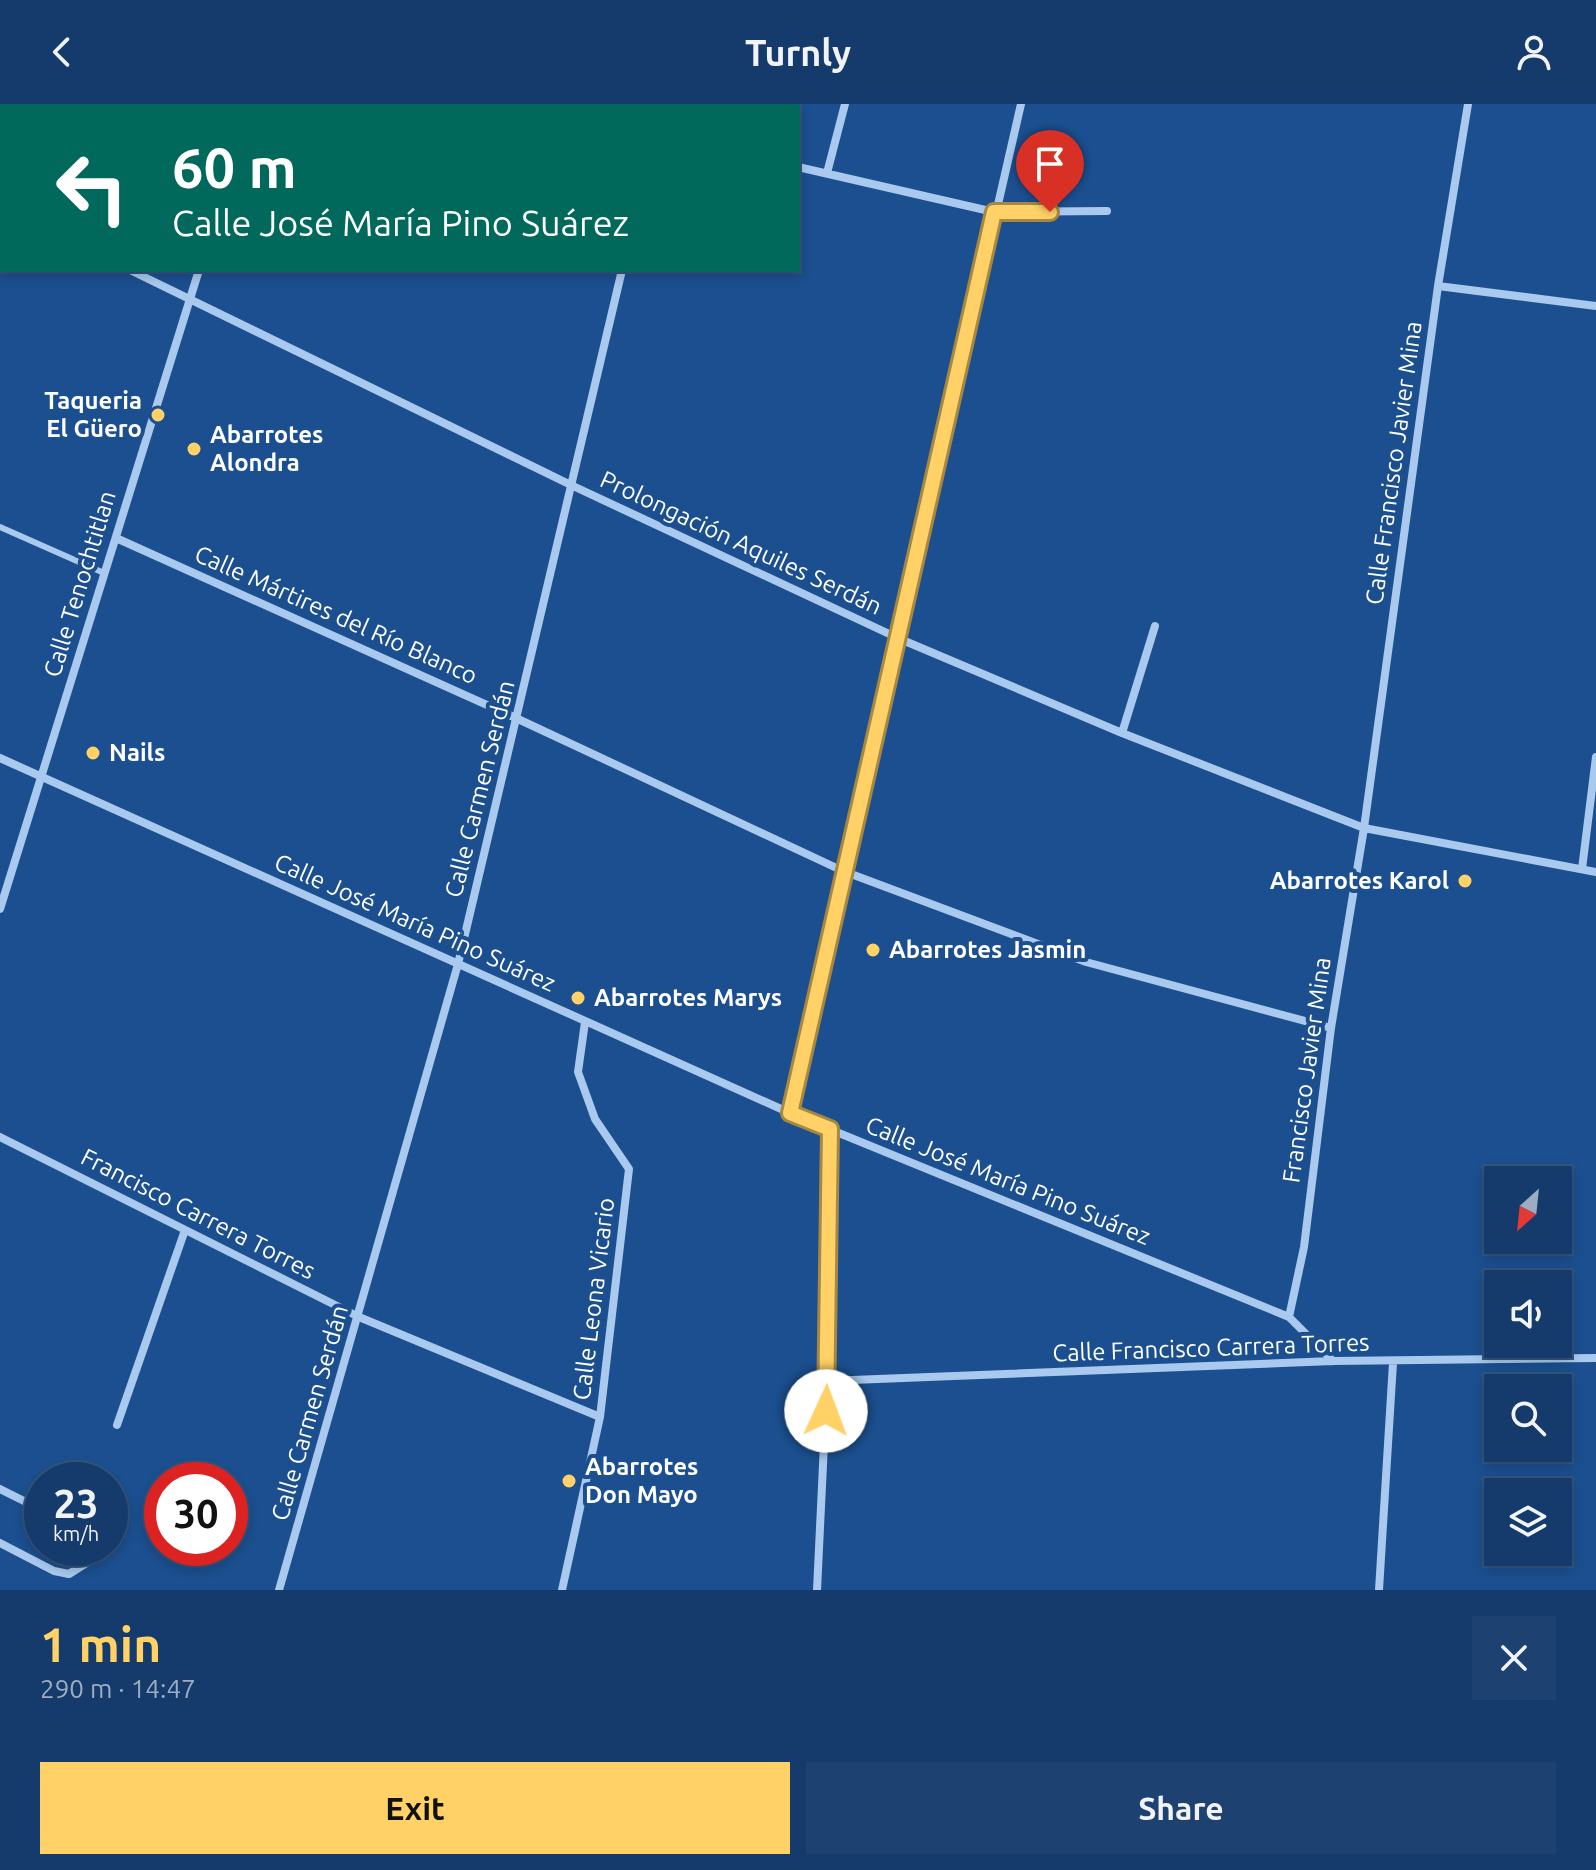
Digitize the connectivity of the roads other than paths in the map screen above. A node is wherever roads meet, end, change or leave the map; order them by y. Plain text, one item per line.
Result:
1 (845, 104) edge
2 (1021, 104) edge
3 (1468, 104) edge
4 (800, 167) edge
5 (827, 173) junction
6 (1107, 211) dead end
7 (994, 212) junction
8 (134, 272) edge
9 (198, 272) edge
10 (622, 272) edge
11 (1438, 286) junction
12 (190, 299) junction
13 (1596, 306) edge
14 (573, 486) junction
15 (0, 527) edge
16 (116, 538) junction
17 (104, 573) junction
18 (1155, 626) dead end
19 (900, 639) junction
20 (518, 719) junction
21 (1122, 733) junction
22 (1596, 757) edge
23 (0, 758) edge
24 (41, 778) junction
25 (1364, 828) junction
26 (1582, 869) junction
27 (843, 871) junction
28 (1596, 872) edge
29 (0, 909) edge
30 (458, 964) junction
31 (585, 1022) junction
32 (1331, 1028) junction
33 (790, 1113) junction
34 (830, 1129) junction
35 (0, 1137) edge
36 (185, 1230) junction
37 (359, 1317) junction
38 (1289, 1317) junction
39 (1596, 1358) edge
40 (1333, 1361) junction
41 (1393, 1363) junction
42 (827, 1381) junction
43 (600, 1417) junction
44 (117, 1425) dead end
45 (0, 1489) edge
46 (24, 1501) edge
47 (0, 1543) edge
48 (24, 1555) edge
49 (44, 1566) edge
50 (82, 1566) edge
51 (279, 1590) edge
52 (562, 1590) edge
53 (817, 1590) edge
54 (1379, 1590) edge

1 - 5 street
2 - 7 street
3 - 11 street, Calle Francisco Javier Mina
4 - 5 street
5 - 7 street
6 - 7 street
7 - 19 street
8 - 12 street, Prolongación Aquiles Serdán
9 - 12 street, Calle Tenochtitlan
10 - 14 street, Calle Carmen Serdán
11 - 13 street
11 - 25 street, Calle Francisco Javier Mina
12 - 14 street, Prolongación Aquiles Serdán
12 - 16 street, Calle Tenochtitlan
14 - 19 street, Prolongación Aquiles Serdán
14 - 20 street, Calle Carmen Serdán
15 - 17 lane
16 - 17 street, Calle Tenochtitlan
16 - 20 street, Calle Mártires del Río Blanco
17 - 24 street, Calle Tenochtitlan
18 - 21 street
19 - 21 street, Prolongación Aquiles Serdán
19 - 27 street
20 - 27 street, Calle Mártires del Río Blanco
20 - 30 street, Calle Carmen Serdán
21 - 25 street, Prolongación Aquiles Serdán
22 - 26 street
23 - 24 street, Calle José María Pino Suárez
24 - 29 street, Calle Tenochtitlan
24 - 30 street, Calle José María Pino Suárez
25 - 26 street, Prolongación Aquiles Serdán
25 - 32 street, Francisco Javier Mina
26 - 28 street, Prolongación Aquiles Serdán
27 - 32 street, Calle Mártires del Río Blanco
27 - 33 street
30 - 31 street, Calle José María Pino Suárez
30 - 37 street, Calle Carmen Serdán
31 - 33 street, Calle José María Pino Suárez
31 - 43 street, Calle Leona Vicario
32 - 38 street, Francisco Javier Mina
33 - 34 street, Calle José María Pino Suárez
34 - 38 street, Calle José María Pino Suárez
34 - 42 street
35 - 36 street, Francisco Carrera Torres
36 - 37 street, Francisco Carrera Torres
36 - 44 street
37 - 43 street, Francisco Carrera Torres
37 - 51 street, Calle Carmen Serdán
38 - 40 street, Calle José María Pino Suárez
39 - 41 street, Calle Francisco Carrera Torres
40 - 41 street, Calle Francisco Carrera Torres
40 - 42 street, Calle Francisco Carrera Torres
41 - 54 street
42 - 53 street
43 - 52 street, Calle Leona Vicario
45 - 46 street
47 - 48 street
49 - 50 street

